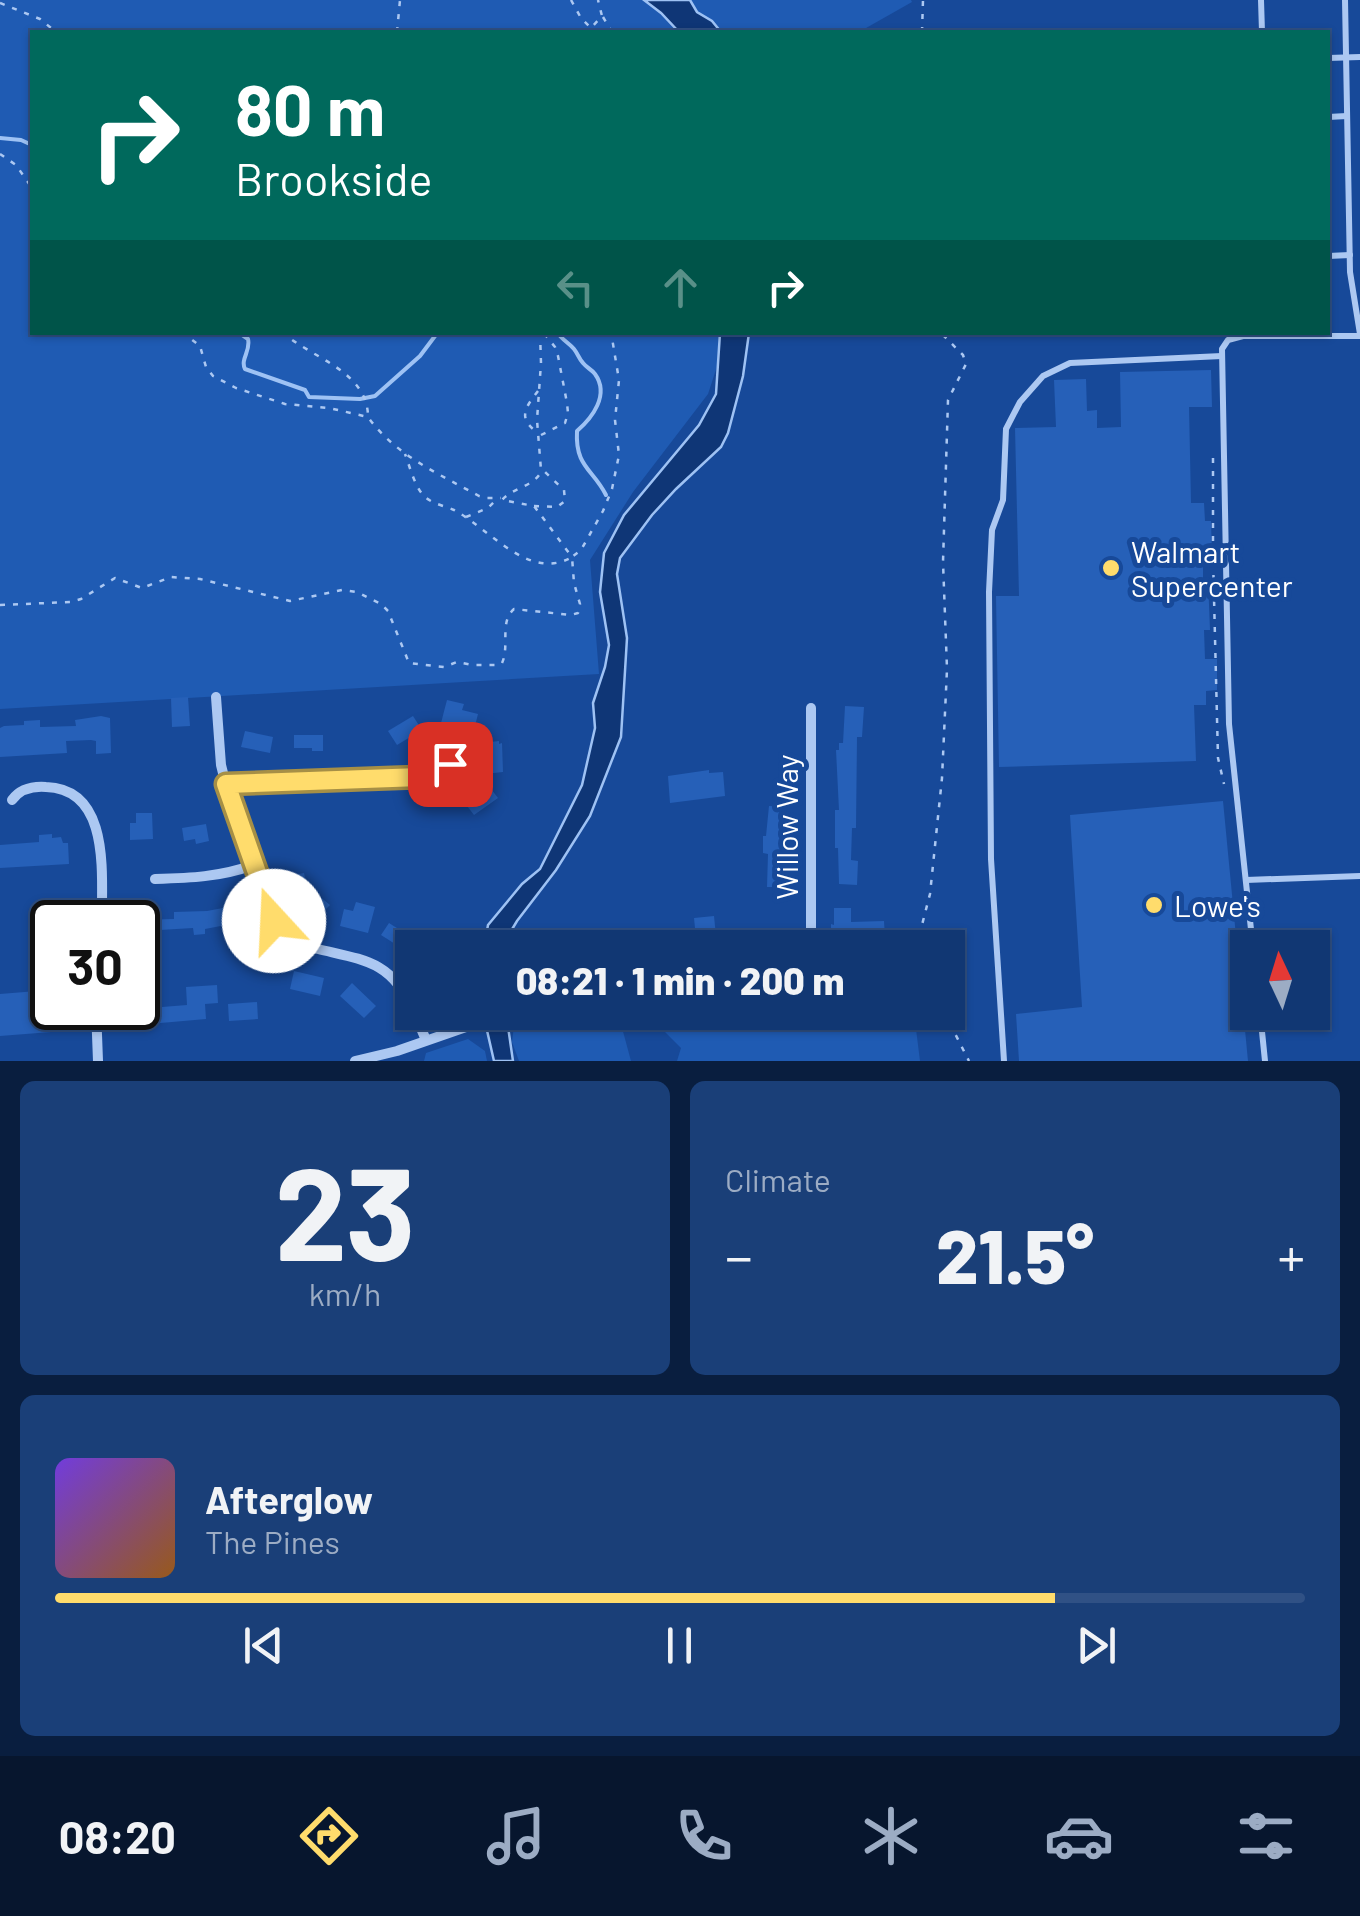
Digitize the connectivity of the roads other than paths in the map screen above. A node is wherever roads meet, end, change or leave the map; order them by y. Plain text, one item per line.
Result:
1 (1261, 0) edge
2 (1346, 0) edge
3 (1262, 30) edge
4 (1330, 58) edge
5 (1348, 58) junction
6 (1360, 58) edge
7 (1347, 116) junction
8 (1330, 117) edge
9 (1350, 255) junction
10 (1330, 256) edge
11 (1360, 335) edge
12 (1222, 356) junction
13 (216, 697) dead end
14 (811, 708) dead end
15 (450, 764) dead end
16 (226, 784) junction
17 (12, 800) dead end
18 (253, 865) junction
19 (1360, 876) edge
20 (154, 878) dead end
21 (1246, 880) junction
22 (101, 900) edge
23 (810, 930) edge
24 (1251, 930) edge
25 (395, 980) edge
26 (97, 1030) edge
27 (422, 1030) edge
28 (457, 1030) edge
29 (1262, 1030) edge
30 (426, 1040) junction
31 (98, 1061) edge
32 (355, 1061) edge
33 (1004, 1061) edge
34 (1265, 1061) edge

1 - 3 lane
2 - 5 lane
4 - 5 lane
5 - 6 lane
5 - 7 lane
7 - 8 lane
7 - 9 lane
9 - 10 lane
9 - 11 lane
11 - 12 lane
12 - 21 lane
12 - 33 lane
13 - 16 street
14 - 23 street, Willow Way
15 - 16 street
16 - 18 street
17 - 22 street
18 - 20 street
18 - 25 street
19 - 21 lane
21 - 24 lane
26 - 31 street
27 - 30 street
28 - 30 street
29 - 34 lane
30 - 32 street

